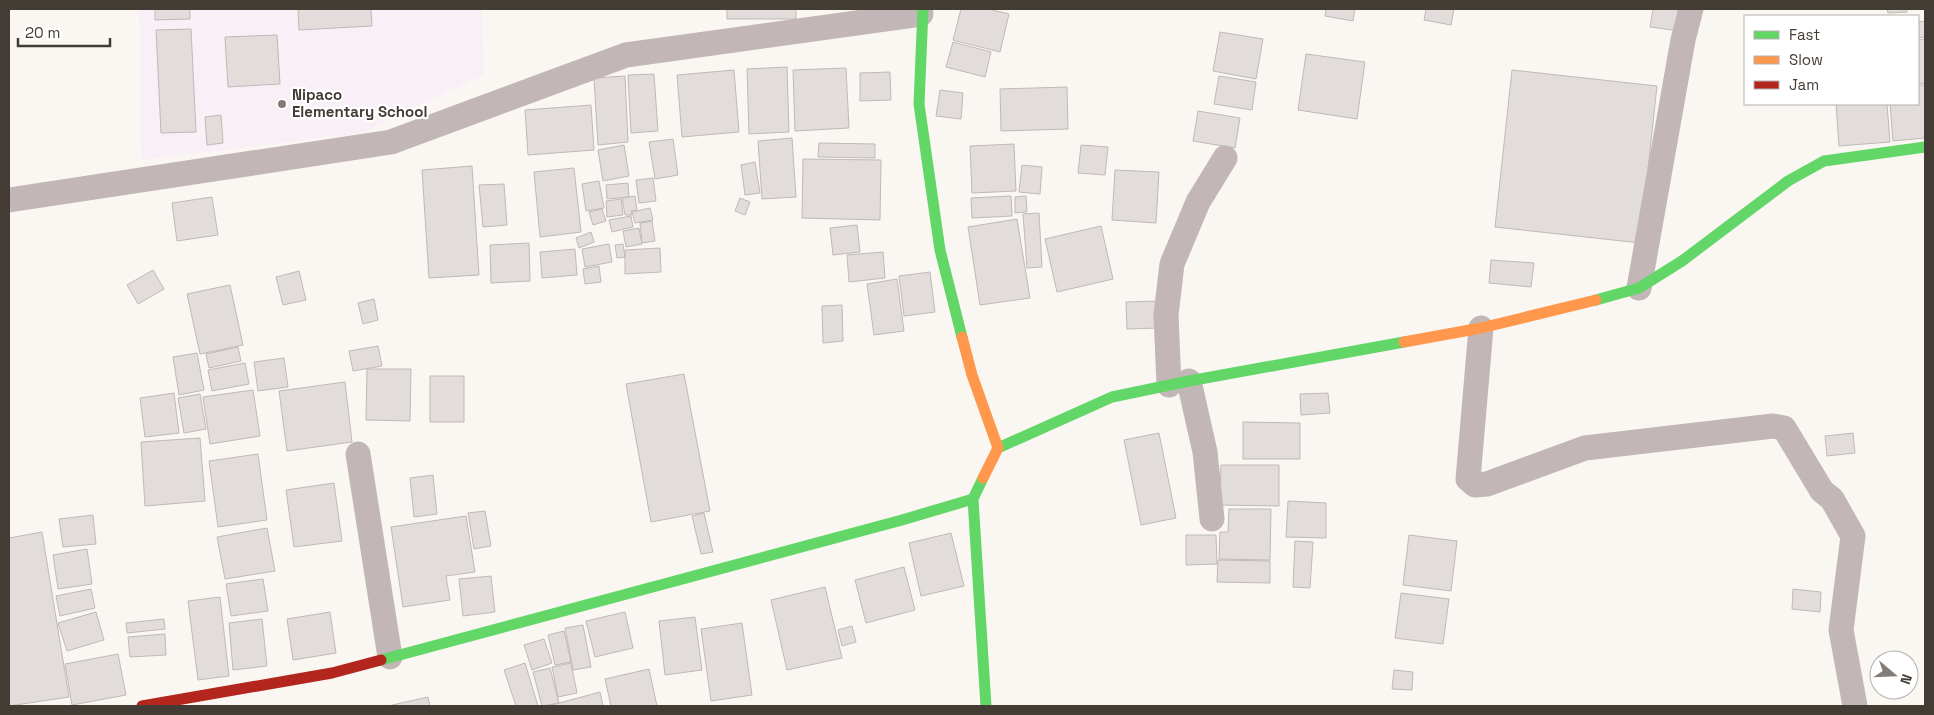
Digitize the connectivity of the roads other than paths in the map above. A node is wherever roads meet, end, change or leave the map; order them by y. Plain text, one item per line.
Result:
1 (1691, 9) edge
2 (922, 11) edge
3 (1925, 147) edge
4 (1225, 158) dead end
5 (9, 200) edge
6 (1639, 288) junction
7 (1480, 328) junction
8 (1179, 383) junction
9 (998, 448) junction
10 (358, 454) dead end
11 (973, 499) junction
12 (1212, 519) dead end
13 (390, 657) junction
14 (213, 700) edge
15 (142, 706) edge
16 (986, 706) edge
17 (1855, 706) edge

1 - 6 street
2 - 5 street
2 - 9 street
3 - 6 street
4 - 8 street
6 - 7 street
7 - 8 street
7 - 17 street
8 - 9 street
8 - 12 street
9 - 11 street
10 - 13 street
11 - 13 street
11 - 16 street
13 - 14 street
14 - 15 street

